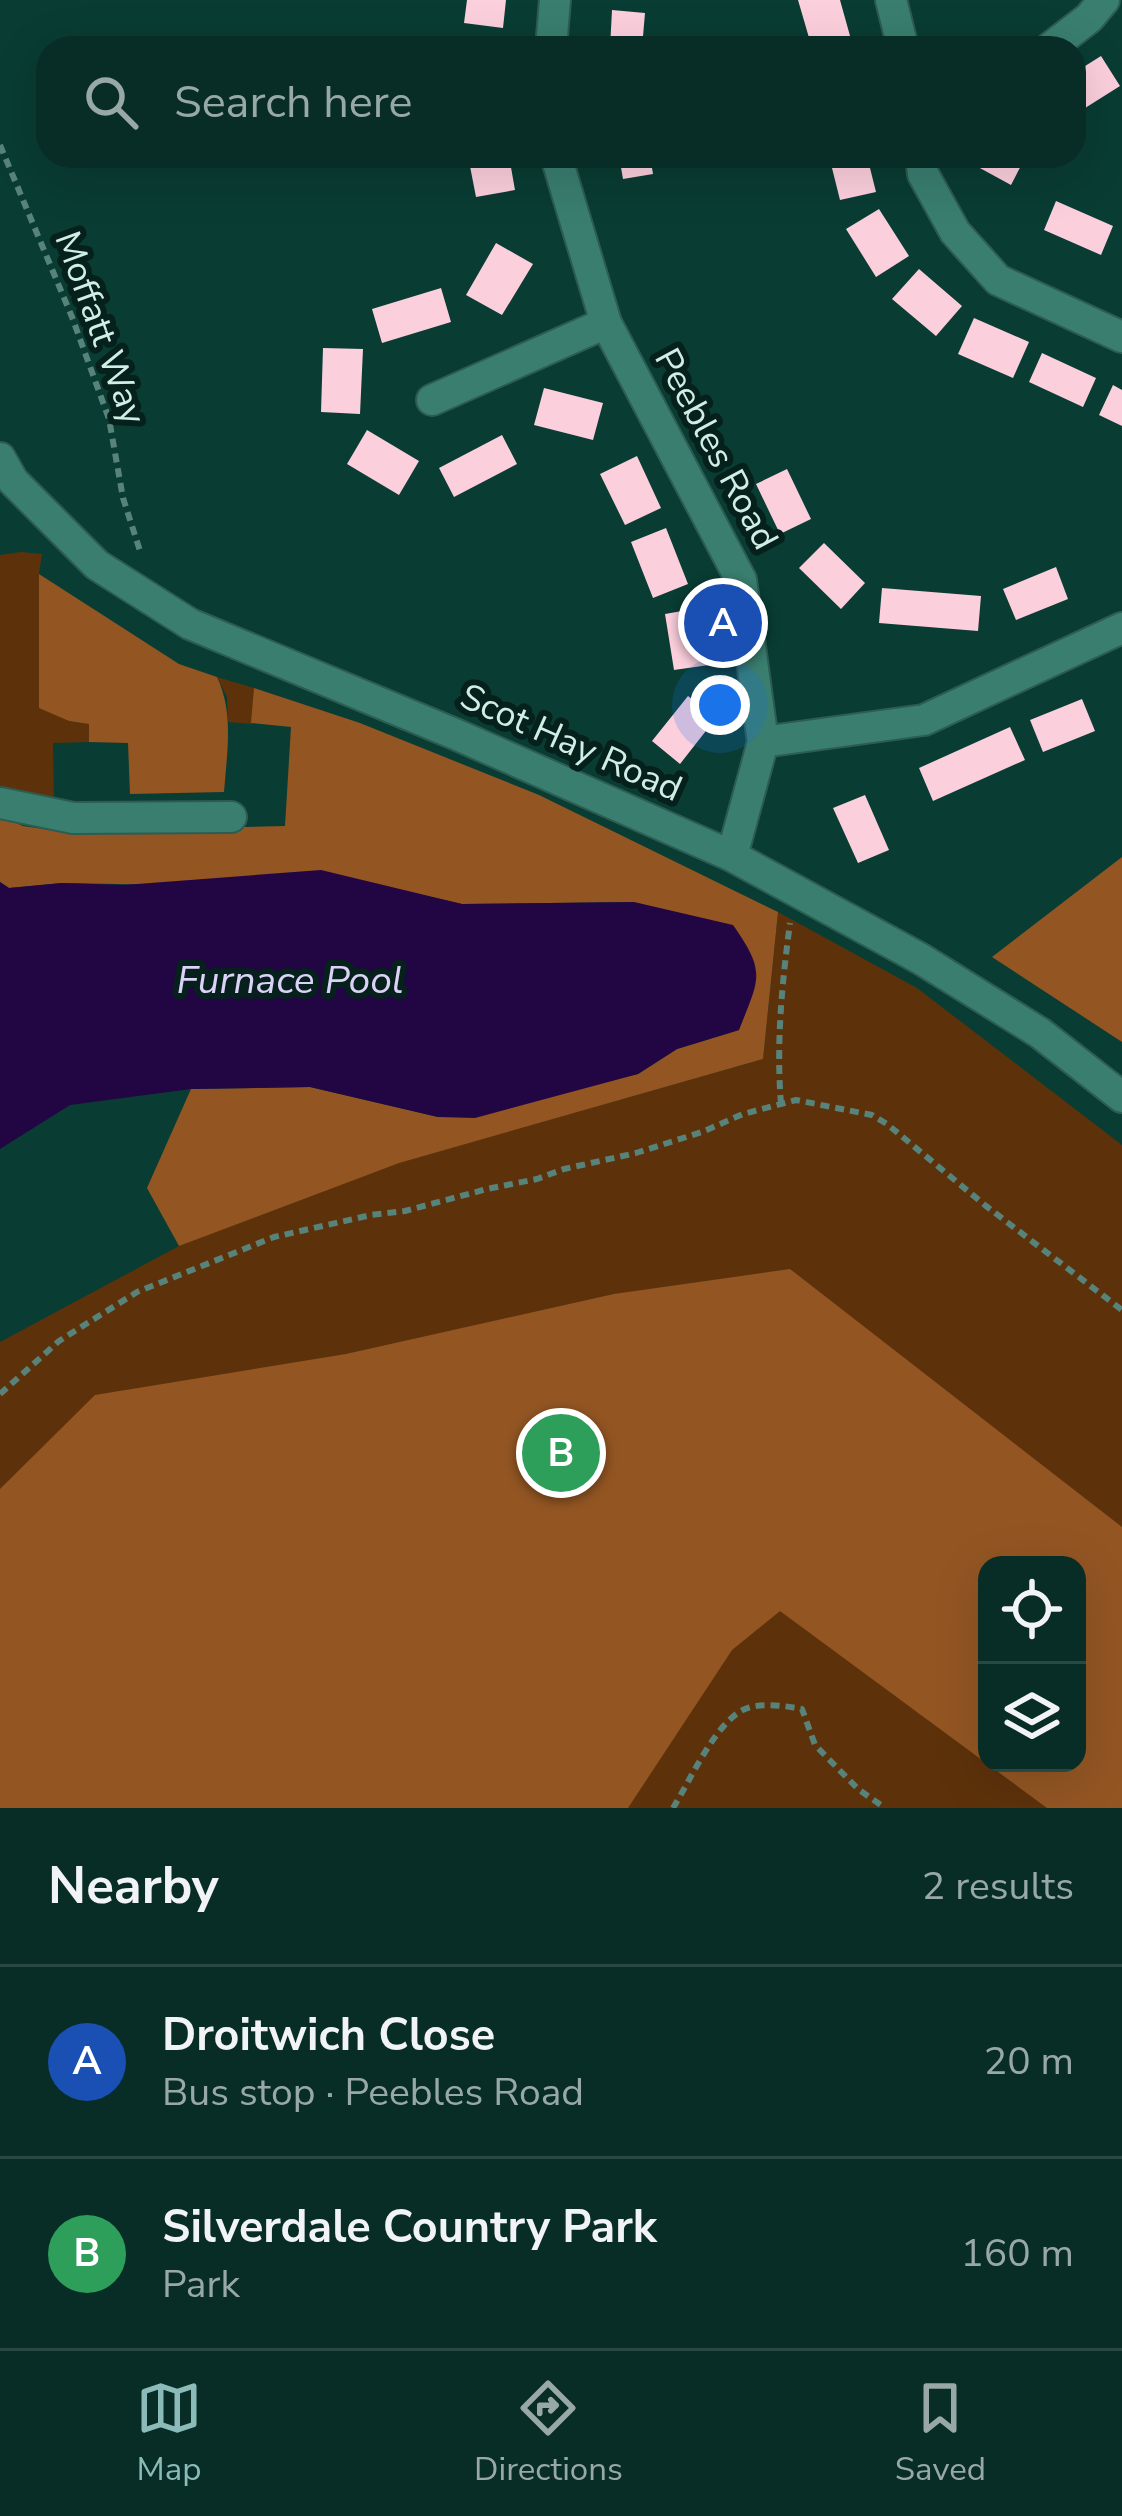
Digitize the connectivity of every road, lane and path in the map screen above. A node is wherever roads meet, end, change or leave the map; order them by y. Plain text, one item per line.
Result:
1 (555, 0) edge
2 (891, 0) edge
3 (1104, 0) edge
4 (551, 36) edge
5 (900, 36) edge
6 (1066, 36) edge
7 (0, 145) edge
8 (560, 168) edge
9 (922, 168) edge
10 (606, 323) junction
11 (1122, 338) edge
12 (432, 400) dead end
13 (4, 477) edge
14 (155, 602) junction
15 (1122, 628) edge
16 (763, 742) junction
17 (0, 803) edge
18 (231, 817) dead end
19 (732, 856) junction
20 (794, 889) junction
21 (1122, 1097) edge
22 (781, 1104) junction
23 (1122, 1310) edge
24 (0, 1394) edge
25 (673, 1808) edge
26 (884, 1808) edge

1 - 4 street
2 - 5 street
3 - 6 street
7 - 14 path, Moffatt Way
8 - 10 street, Peebles Road
9 - 11 street
10 - 12 street
10 - 16 street, Peebles Road
13 - 14 street, Scot Hay Road
14 - 19 street, Scot Hay Road
15 - 16 street
16 - 19 street, Peebles Road
17 - 18 street
19 - 20 street, Scot Hay Road
20 - 21 street, Scot Hay Road
20 - 22 path
22 - 23 path
22 - 24 path
25 - 26 path

